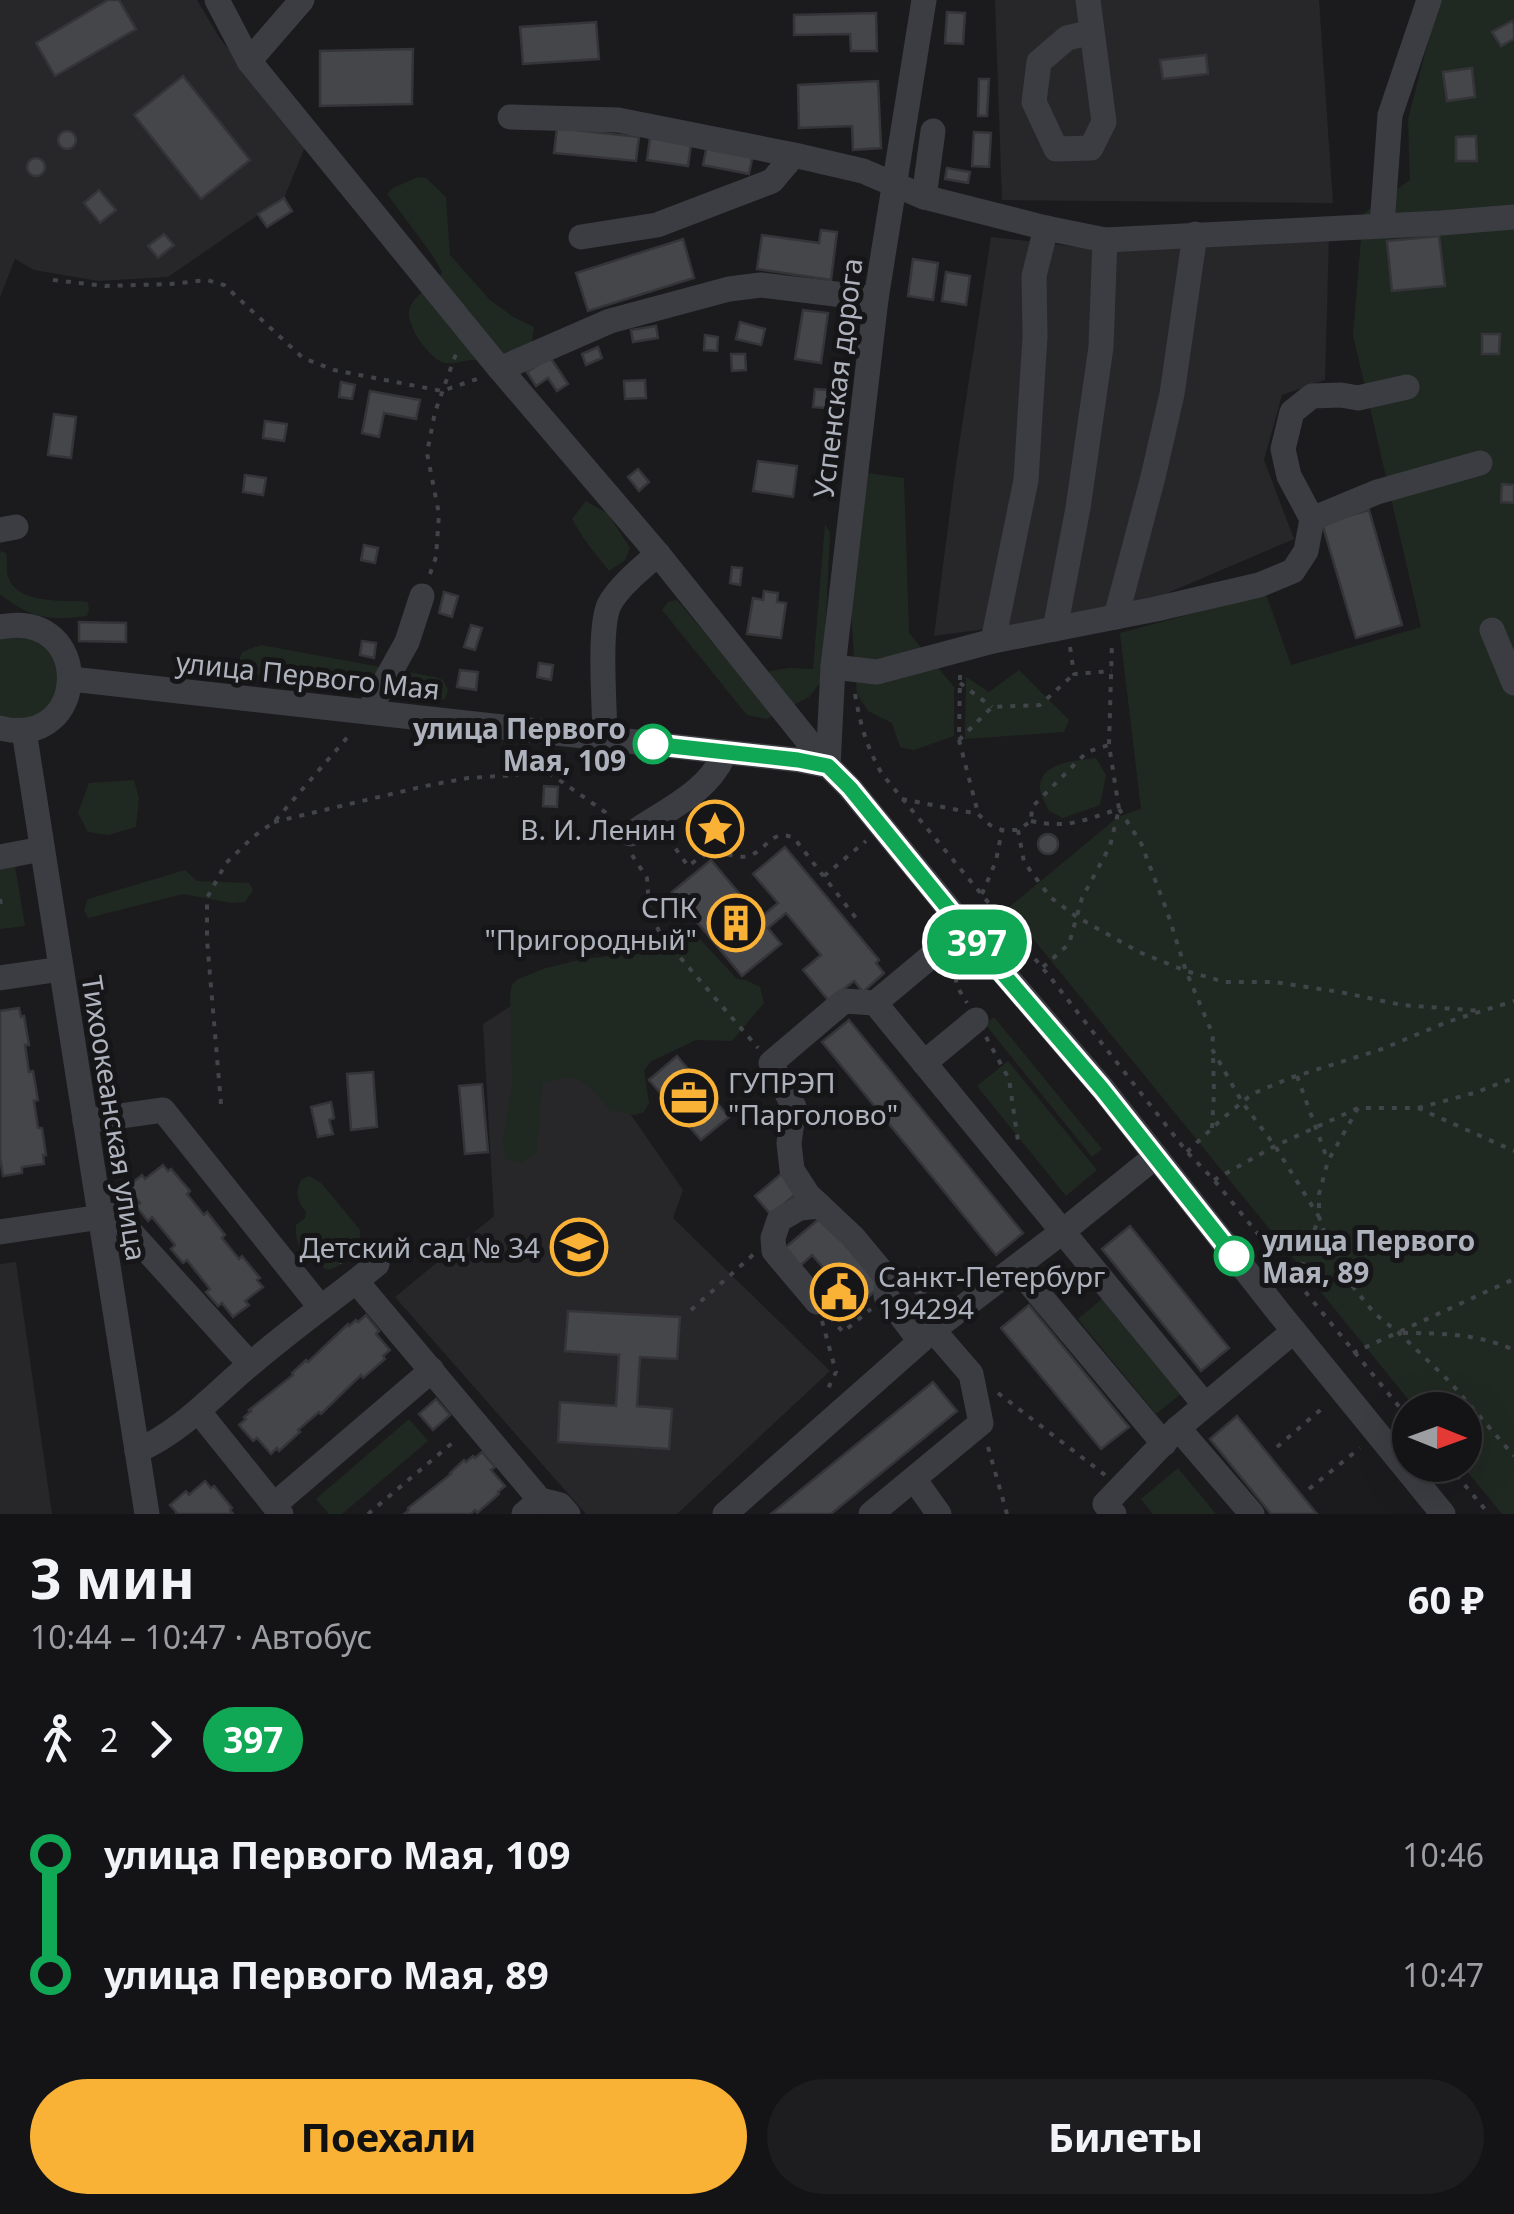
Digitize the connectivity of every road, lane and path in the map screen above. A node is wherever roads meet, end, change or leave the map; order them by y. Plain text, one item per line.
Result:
1 (217, 0) edge
2 (302, 0) edge
3 (924, 0) edge
4 (1088, 0) edge
5 (1428, 0) edge
6 (1092, 32) dead end
7 (250, 61) junction
8 (510, 116) dead end
9 (932, 131) dead end
10 (794, 155) junction
11 (895, 184) junction
12 (924, 197) junction
13 (1514, 217) edge
14 (1382, 225) junction
15 (1046, 228) junction
16 (1195, 234) junction
17 (581, 237) dead end
18 (1105, 240) junction
19 (53, 280) dead end
20 (876, 298) junction
21 (466, 328) junction
22 (500, 369) junction
23 (1407, 387) dead end
24 (442, 392) junction
25 (1480, 463) dead end
26 (1312, 519) junction
27 (658, 554) junction
28 (422, 596) joint
29 (1116, 617) junction
30 (0, 628) edge
31 (1061, 628) junction
32 (1492, 630) dead end
33 (993, 641) junction
34 (960, 650) junction
35 (843, 668) junction
36 (1112, 672) junction
37 (1074, 674) junction
38 (71, 679) junction
39 (960, 682) junction
40 (1514, 683) edge
41 (992, 707) junction
42 (368, 712) junction
43 (12, 730) edge
44 (605, 739) junction
45 (959, 740) junction
46 (1109, 745) junction
47 (541, 751) dead end
48 (725, 752) junction
49 (538, 765) junction
50 (828, 766) junction
51 (902, 799) junction
52 (1119, 808) junction
53 (978, 814) junction
54 (654, 818) junction
55 (1031, 821) junction
56 (274, 822) junction
57 (1002, 830) junction
58 (1018, 830) junction
59 (624, 837) junction
60 (870, 837) dead end
61 (42, 849) junction
62 (0, 857) edge
63 (824, 876) junction
64 (982, 894) junction
65 (0, 899) edge
66 (2, 912) edge
67 (1077, 917) junction
68 (856, 918) dead end
69 (955, 936) junction
70 (1042, 968) junction
71 (61, 969) junction
72 (1186, 971) junction
73 (0, 978) edge
74 (1514, 1000) edge
75 (874, 1003) junction
76 (1482, 1011) junction
77 (976, 1020) junction
78 (1212, 1049) junction
79 (771, 1063) junction
80 (924, 1063) junction
81 (1297, 1076) junction
82 (1514, 1078) edge
83 (1242, 1102) junction
84 (221, 1104) dead end
85 (1358, 1108) junction
86 (1418, 1108) junction
87 (85, 1122) junction
88 (1212, 1128) junction
89 (1316, 1128) junction
90 (1275, 1146) junction
91 (1019, 1150) dead end
92 (1187, 1152) junction
93 (1514, 1152) edge
94 (1156, 1156) junction
95 (1328, 1161) junction
96 (1214, 1180) junction
97 (820, 1206) junction
98 (100, 1216) junction
99 (1319, 1217) junction
100 (0, 1232) edge
101 (1062, 1232) junction
102 (773, 1238) junction
103 (377, 1264) dead end
104 (288, 1267) junction
105 (1016, 1267) junction
106 (356, 1280) junction
107 (1514, 1280) edge
108 (1296, 1282) junction
109 (886, 1296) junction
110 (817, 1302) junction
111 (321, 1308) junction
112 (692, 1310) dead end
113 (1294, 1331) junction
114 (1399, 1332) junction
115 (927, 1335) junction
116 (1514, 1350) edge
117 (1353, 1353) junction
118 (250, 1364) junction
119 (432, 1370) junction
120 (971, 1374) junction
121 (1392, 1399) edge
122 (1328, 1404) dead end
123 (1205, 1406) junction
124 (198, 1412) junction
125 (476, 1423) junction
126 (981, 1424) junction
127 (824, 1427) junction
128 (1171, 1436) junction
129 (1277, 1447) dead end
130 (1361, 1447) dead end
131 (137, 1451) junction
132 (1514, 1456) edge
133 (914, 1479) junction
134 (1462, 1482) edge
135 (1121, 1487) junction
136 (1309, 1488) dead end
137 (532, 1507) edge
138 (278, 1510) edge
139 (1432, 1510) edge
140 (147, 1514) edge
141 (368, 1514) edge
142 (568, 1514) edge
143 (725, 1514) edge
144 (871, 1514) edge
145 (938, 1514) edge
146 (1007, 1514) edge
147 (1114, 1514) edge
148 (1252, 1514) edge
149 (1489, 1514) edge

1 - 7 street
2 - 7 street
3 - 11 street, Успенская дорога
4 - 6 street
5 - 14 street
7 - 21 street
8 - 10 street
9 - 12 street
10 - 11 street
10 - 17 street
11 - 12 street
11 - 20 street, Успенская дорога
12 - 15 street
13 - 14 street
14 - 16 street
15 - 18 street
15 - 33 street
16 - 18 street
16 - 29 street
18 - 31 street
19 - 24 path
20 - 22 street
20 - 35 street, Успенская дорога
21 - 22 street
21 - 24 path
22 - 24 path
22 - 27 street
23 - 26 street
24 - 28 path
25 - 26 street
26 - 29 street
27 - 44 street
27 - 50 street
28 - 42 street
29 - 31 street
29 - 36 path
30 - 38 street
31 - 33 street
31 - 37 path
32 - 40 street
33 - 34 street
34 - 35 street
34 - 39 path
35 - 50 street, Успенская дорога
35 - 51 path
36 - 37 path
36 - 46 path
37 - 41 path
38 - 42 street, улица Первого Мая
38 - 43 street
39 - 41 path
39 - 45 path
41 - 45 path
42 - 44 street, улица Первого Мая
42 - 56 path
43 - 61 street, Тихоокеанская улица
44 - 48 street, улица Первого Мая
45 - 53 path
46 - 52 path
46 - 55 path
47 - 49 path
48 - 50 street, улица Первого Мая
48 - 54 street
49 - 56 path
49 - 59 path
50 - 69 street
51 - 53 path
51 - 64 path
52 - 55 path
52 - 67 path
52 - 72 path
53 - 57 path
54 - 59 street
54 - 63 path
55 - 58 path
56 - 84 path
57 - 58 path
57 - 64 path
58 - 67 path
59 - 79 path
60 - 63 path
61 - 62 street
61 - 71 street, Тихоокеанская улица
63 - 68 path
64 - 70 path
65 - 66 path
67 - 70 path
67 - 72 path
69 - 75 street
69 - 77 path
69 - 94 street
70 - 92 path
71 - 73 street
71 - 87 street, Тихоокеанская улица
72 - 76 path
72 - 78 path
74 - 76 path
75 - 79 street
75 - 80 street
76 - 81 path
77 - 80 street
77 - 91 path
78 - 83 path
78 - 88 path
79 - 97 street
80 - 101 street
81 - 83 path
81 - 89 path
82 - 86 path
83 - 88 path
83 - 90 path
85 - 86 path
85 - 89 path
85 - 95 path
86 - 93 path
87 - 98 street, Тихоокеанская улица
87 - 104 street
88 - 92 path
89 - 90 path
89 - 95 path
90 - 96 path
90 - 99 path
92 - 96 path
94 - 101 street
94 - 113 street
95 - 99 path
96 - 108 path
97 - 102 street
97 - 109 street
98 - 100 street
98 - 118 street
98 - 131 street, Тихоокеанская улица
99 - 108 path
99 - 114 path
101 - 105 street
101 - 123 street
102 - 110 street
102 - 112 path
103 - 106 street
104 - 106 path
104 - 111 street
105 - 115 street
105 - 128 street
106 - 111 street
106 - 119 street
107 - 114 path
108 - 117 path
109 - 110 path
109 - 115 street
110 - 127 path
111 - 118 street
113 - 123 street
113 - 139 street
114 - 116 path
114 - 117 path
114 - 132 path
115 - 120 street
115 - 127 street
117 - 121 path
118 - 124 street
119 - 125 street
119 - 138 street
120 - 126 street
120 - 135 path
122 - 129 path
123 - 128 street
124 - 131 street
124 - 138 street
125 - 137 street
125 - 141 path
126 - 133 street
126 - 146 path
127 - 143 street
128 - 135 street
128 - 148 street
130 - 136 path
131 - 140 street, Тихоокеанская улица
133 - 144 street
133 - 145 street
134 - 149 path
135 - 147 street
137 - 142 street

